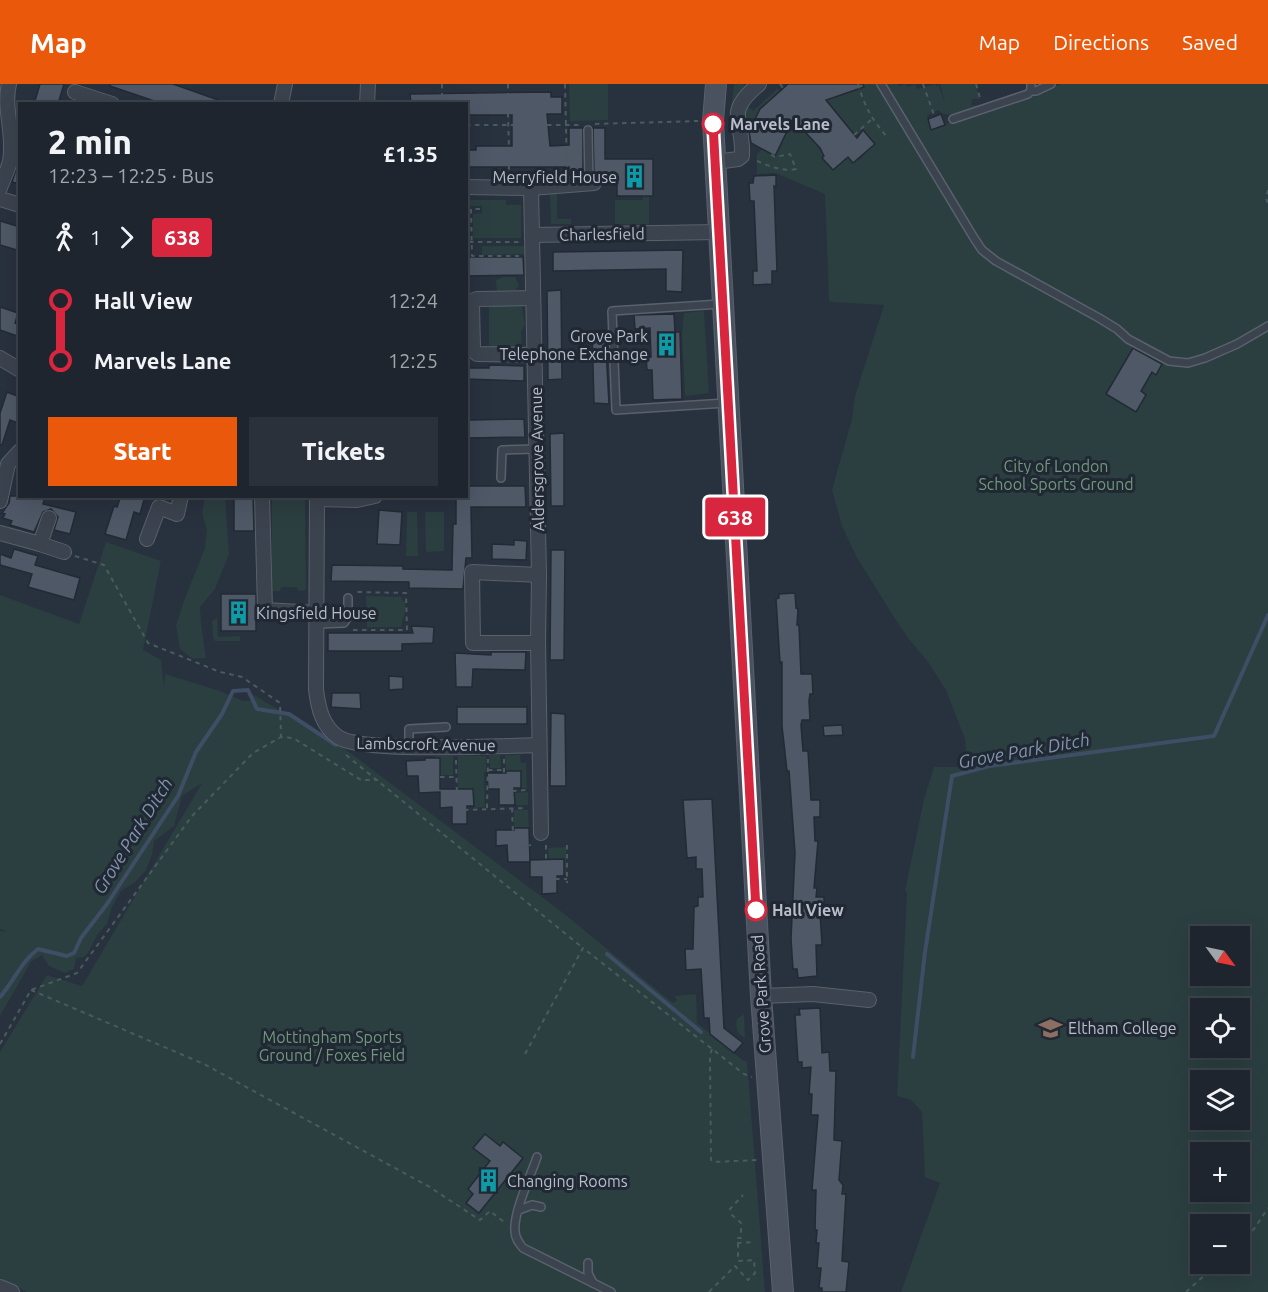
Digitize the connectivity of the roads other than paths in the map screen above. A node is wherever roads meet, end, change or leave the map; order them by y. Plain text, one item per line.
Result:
1 (9, 84) edge
2 (285, 84) edge
3 (368, 84) edge
4 (717, 84) edge
5 (759, 84) edge
6 (881, 84) edge
7 (1051, 84) edge
8 (1031, 87) edge
9 (75, 92) dead end
10 (106, 102) edge
11 (281, 102) edge
12 (368, 102) edge
13 (953, 119) dead end
14 (588, 130) dead end
15 (15, 131) edge
16 (716, 162) junction
17 (592, 183) joint
18 (468, 187) edge
19 (0, 188) edge
20 (531, 188) junction
21 (0, 199) edge
22 (18, 205) edge
23 (718, 232) junction
24 (532, 238) junction
25 (533, 298) junction
26 (723, 304) junction
27 (1268, 326) edge
28 (534, 355) junction
29 (0, 358) edge
30 (18, 369) edge
31 (728, 403) junction
32 (536, 449) junction
33 (18, 453) edge
34 (501, 478) dead end
35 (181, 498) edge
36 (262, 498) edge
37 (317, 498) edge
38 (366, 498) edge
39 (0, 501) edge
40 (49, 518) dead end
41 (0, 533) edge
42 (147, 539) dead end
43 (40, 544) junction
44 (64, 552) road end
45 (539, 575) junction
46 (348, 595) road end
47 (317, 618) junction
48 (538, 643) junction
49 (446, 727) dead end
50 (539, 745) junction
51 (409, 747) junction
52 (543, 839) road end
53 (760, 996) junction
54 (869, 1000) dead end
55 (537, 1157) dead end
56 (541, 1207) dead end
57 (519, 1210) junction
58 (588, 1263) dead end
59 (593, 1283) junction
60 (0, 1287) edge
61 (12, 1292) edge
62 (610, 1292) edge
63 (783, 1292) edge

1 - 15 street
2 - 11 street
3 - 12 street
4 - 16 main road, Grove Park Road
5 - 16 street
6 - 27 lane
7 - 8 lane
8 - 13 lane
9 - 10 street
14 - 17 lane
15 - 19 street
16 - 23 main road, Grove Park Road
17 - 20 street
18 - 20 street
20 - 24 street
21 - 22 street
23 - 24 street, Charlesfield
23 - 26 main road, Grove Park Road
24 - 25 street, Aldersgrove Avenue
25 - 28 street, Aldersgrove Avenue
25 - 28 street
26 - 31 main road, Grove Park Road
26 - 31 lane
28 - 32 street, Aldersgrove Avenue
29 - 30 street
31 - 53 main road, Grove Park Road
32 - 34 lane
32 - 45 street, Aldersgrove Avenue
33 - 39 street
35 - 42 street
36 - 47 street
37 - 38 street
37 - 47 street, Lambscroft Avenue
40 - 43 street
41 - 43 street
43 - 44 street
45 - 48 street, Aldersgrove Avenue
45 - 48 street
46 - 47 lane
47 - 51 street, Lambscroft Avenue
48 - 50 street, Aldersgrove Avenue
49 - 51 lane
50 - 51 street, Lambscroft Avenue
50 - 52 street, Aldersgrove Avenue
53 - 54 street
53 - 63 main road, Grove Park Road
55 - 57 lane
56 - 57 lane
57 - 59 lane
58 - 59 lane
59 - 62 lane
60 - 61 street

